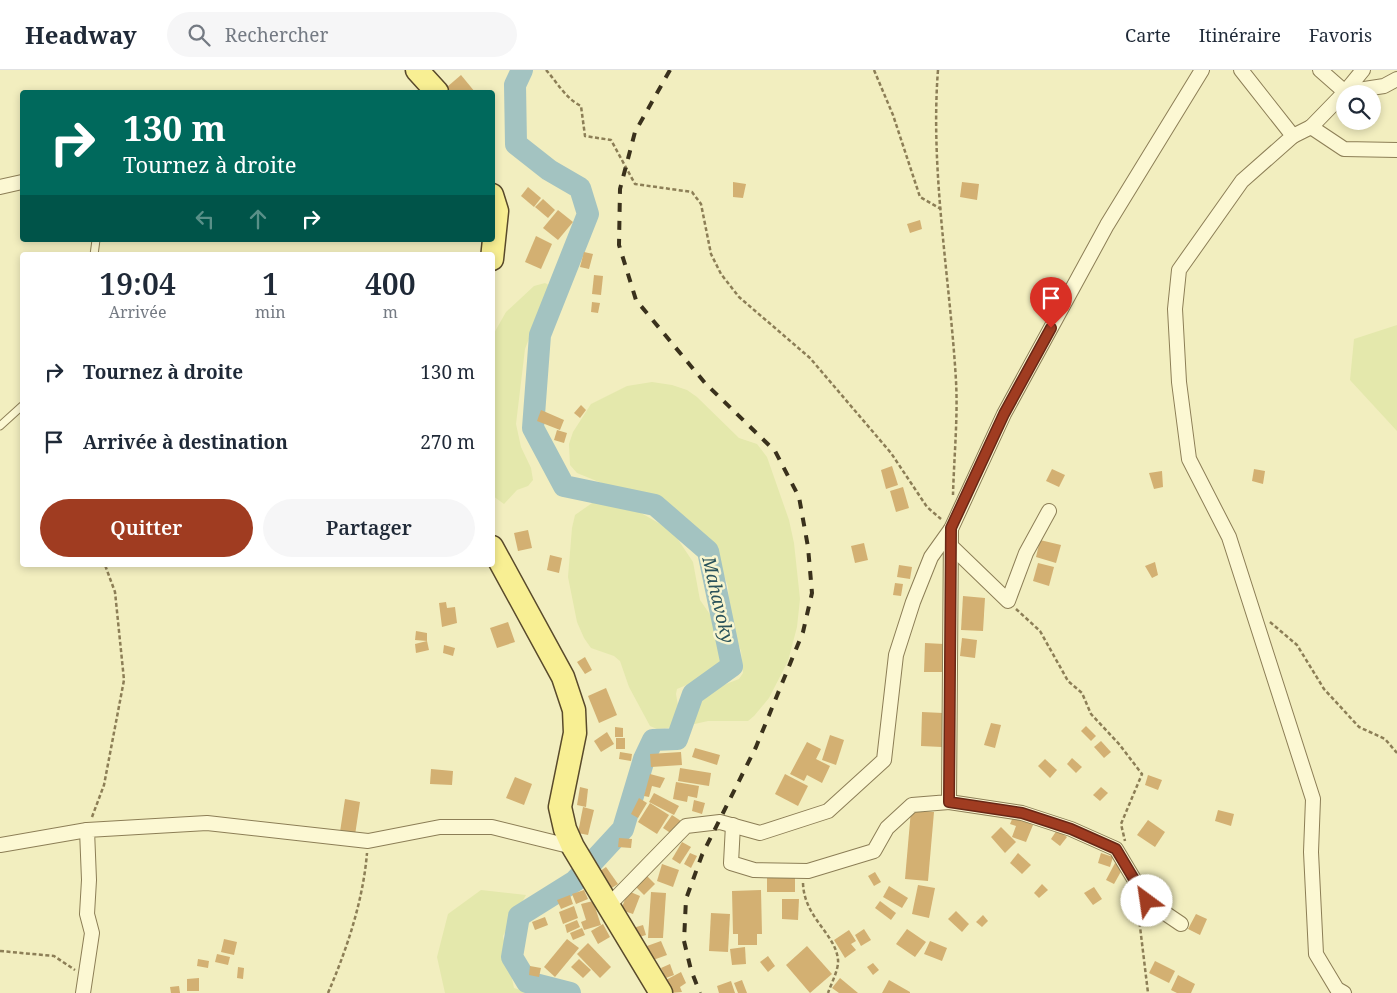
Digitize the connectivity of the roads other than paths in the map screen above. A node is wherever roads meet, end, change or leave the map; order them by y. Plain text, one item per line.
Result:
1 (417, 70) edge
2 (1202, 70) edge
3 (1241, 70) edge
4 (1320, 70) edge
5 (1364, 70) edge
6 (1397, 79) edge
7 (1337, 85) edge
8 (1351, 85) edge
9 (1381, 86) edge
10 (435, 90) edge
11 (1336, 101) edge
12 (1311, 127) junction
13 (1293, 136) junction
14 (1397, 150) edge
15 (20, 182) edge
16 (0, 187) edge
17 (495, 205) edge
18 (495, 231) edge
19 (20, 408) edge
20 (0, 426) edge
21 (1049, 511) dead end
22 (951, 528) junction
23 (951, 546) junction
24 (495, 552) edge
25 (949, 802) junction
26 (733, 826) junction
27 (87, 830) junction
28 (0, 845) edge
29 (573, 847) junction
30 (604, 898) junction
31 (1181, 924) dead end
32 (83, 993) edge
33 (661, 993) edge
34 (1344, 993) edge

1 - 10 main road
2 - 22 street
3 - 13 street
4 - 7 street
5 - 8 street
6 - 9 street
11 - 12 street
12 - 13 street
12 - 14 street
13 - 34 street
15 - 16 street
17 - 18 main road
19 - 20 lane
21 - 23 street
22 - 23 street
22 - 26 street
23 - 25 street
24 - 29 main road
25 - 26 street
25 - 31 street
26 - 30 street
27 - 28 street
27 - 29 street
27 - 32 street
29 - 30 main road
30 - 33 main road

